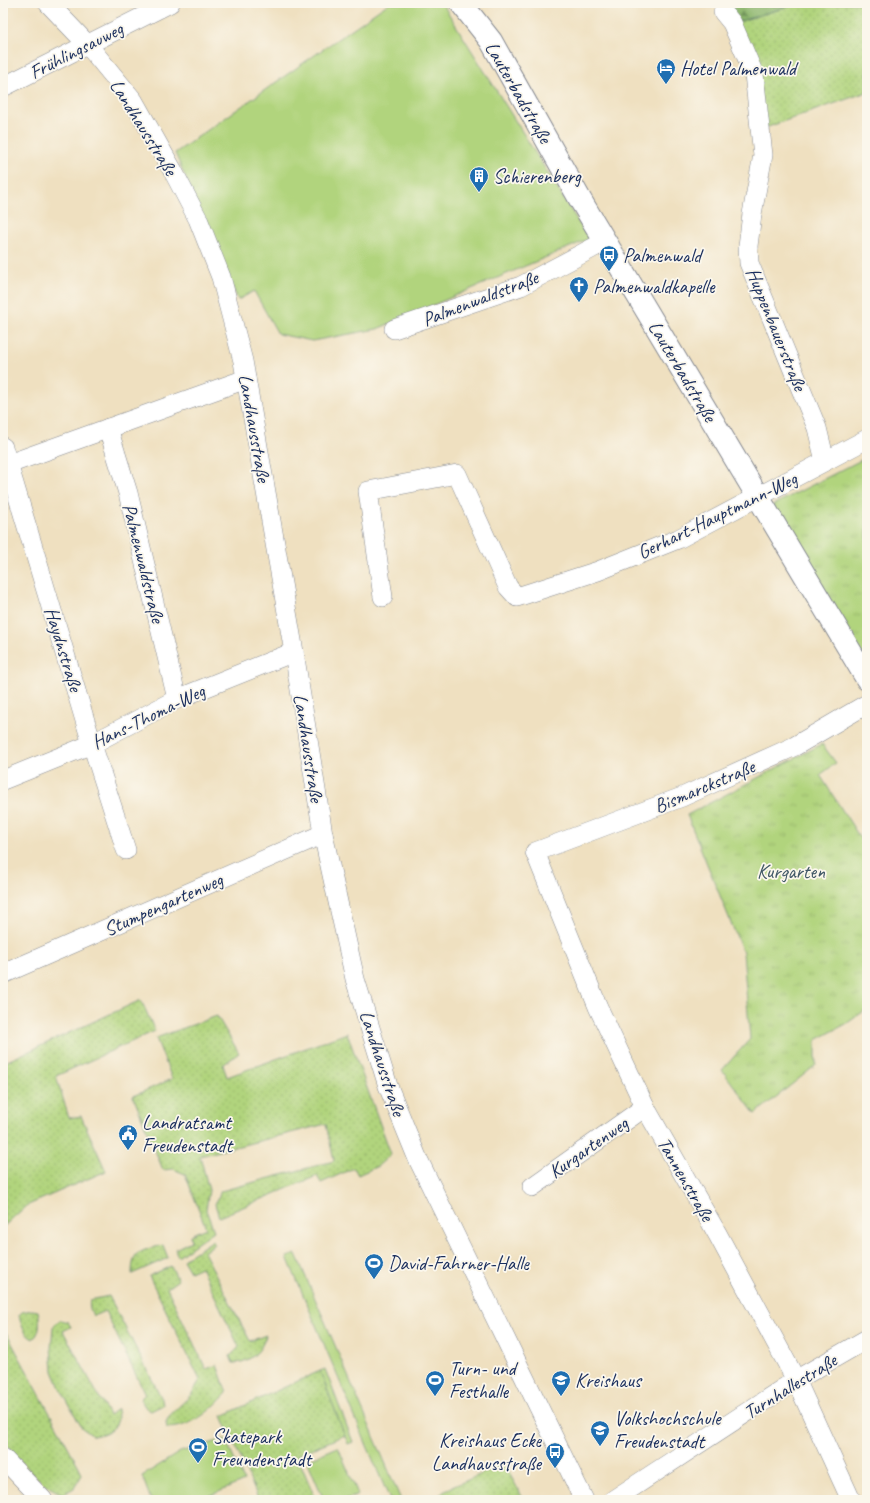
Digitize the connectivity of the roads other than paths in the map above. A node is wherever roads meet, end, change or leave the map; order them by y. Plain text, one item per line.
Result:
1 (48, 3) edge
2 (170, 3) edge
3 (461, 3) edge
4 (723, 12) dead end
5 (87, 44) junction
6 (3, 87) edge
7 (606, 241) junction
8 (394, 329) dead end
9 (246, 379) junction
10 (108, 428) junction
11 (867, 439) edge
12 (5, 459) edge
13 (825, 461) junction
14 (758, 496) junction
15 (384, 597) dead end
16 (294, 652) junction
17 (867, 679) edge
18 (177, 699) junction
19 (867, 704) edge
20 (92, 744) junction
21 (3, 780) edge
22 (323, 834) junction
23 (126, 850) dead end
24 (535, 852) joint
25 (3, 974) edge
26 (645, 1107) junction
27 (532, 1187) dead end
28 (867, 1339) edge
29 (796, 1380) junction
30 (3, 1458) edge
31 (43, 1500) edge
32 (584, 1500) edge
33 (613, 1500) edge
34 (851, 1500) edge

1 - 5 street, Landhausstraße
2 - 5 street, Frühlingsauweg
3 - 7 main road, Lauterbadstraße
4 - 13 street, Huppenbauerstraße
5 - 6 street, Frühlingsauweg
5 - 9 street, Landhausstraße
7 - 8 street, Palmenwaldstraße
7 - 14 main road, Lauterbadstraße
9 - 10 street
9 - 16 street, Landhausstraße
10 - 12 street
10 - 18 street, Palmenwaldstraße
11 - 13 street, Gerhart-Hauptmann-Weg
12 - 20 street, Haydnstraße
13 - 14 street, Gerhart-Hauptmann-Weg
14 - 15 street, Gerhart-Hauptmann-Weg
14 - 17 main road, Lauterbadstraße
16 - 18 street, Hans-Thoma-Weg
16 - 22 street, Landhausstraße
18 - 20 street, Hans-Thoma-Weg
19 - 24 street, Bismarckstraße
20 - 21 street, Hans-Thoma-Weg
20 - 23 street, Haydnstraße
22 - 25 street, Stumpengartenweg
22 - 32 street, Landhausstraße
24 - 26 street, Tannenstraße
26 - 27 street, Kurgartenweg
26 - 29 street, Tannenstraße
28 - 29 street, Turnhallestraße
29 - 33 street, Turnhallestraße
29 - 34 street, Tannenstraße
30 - 31 street

